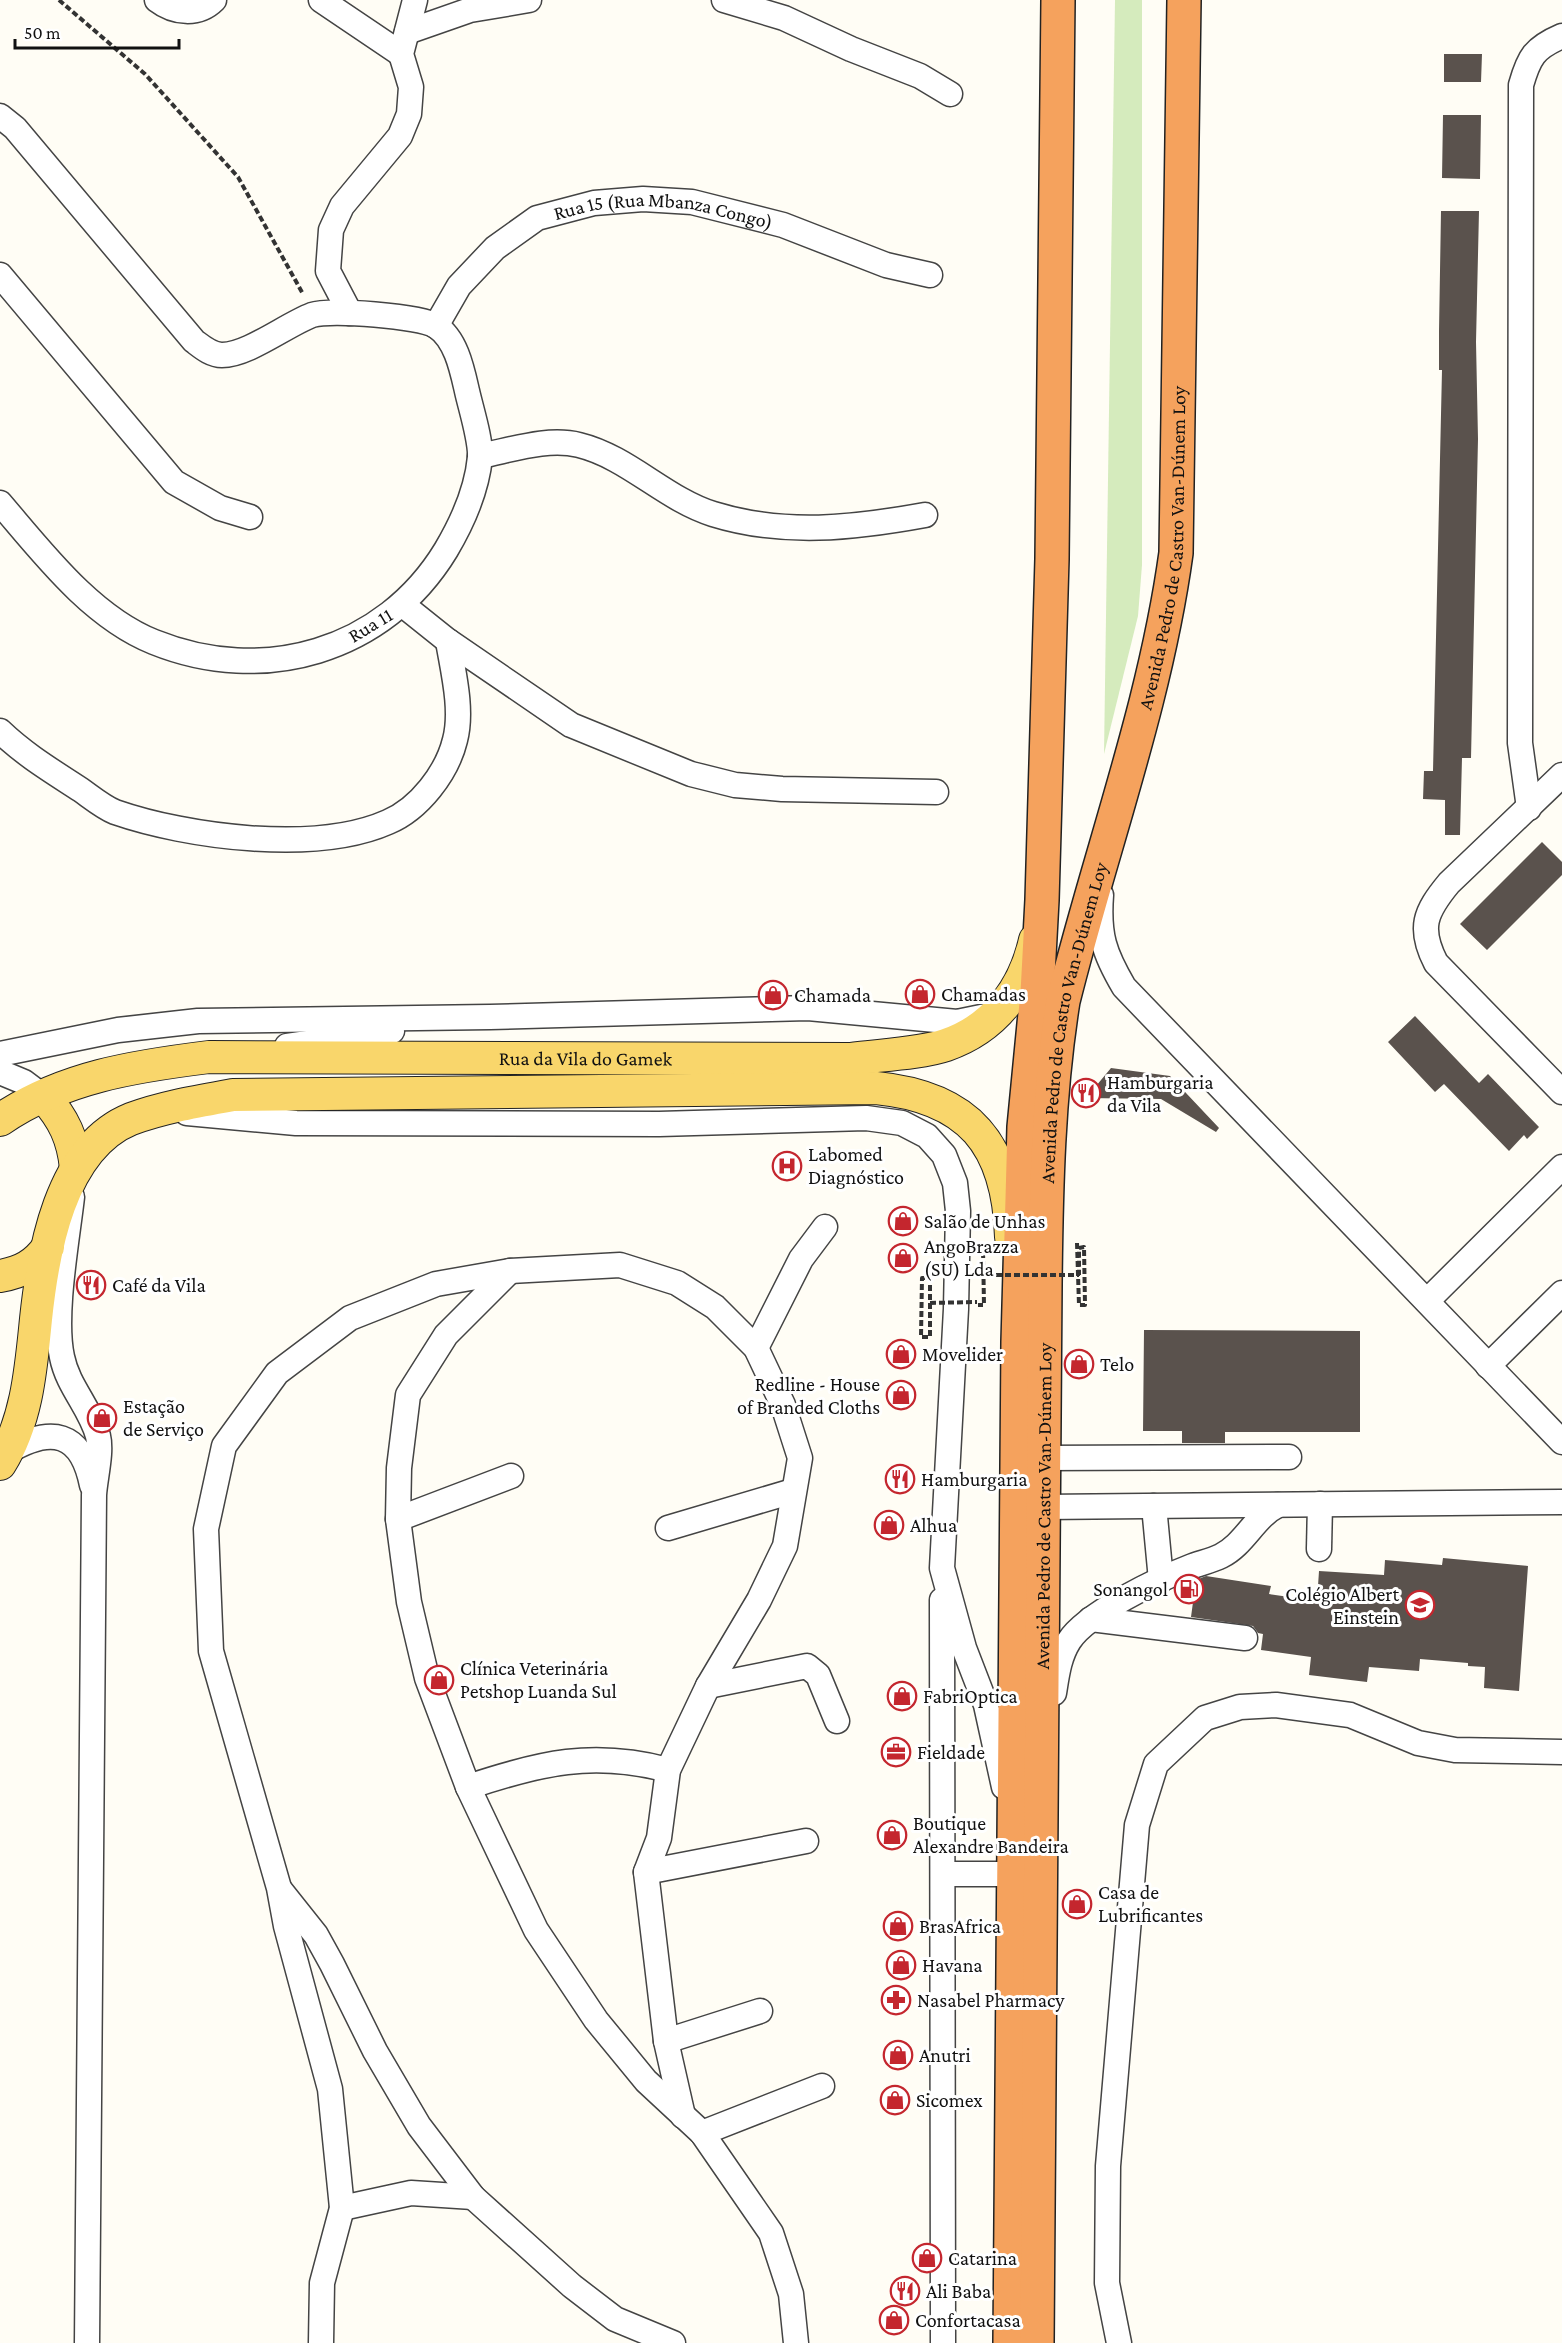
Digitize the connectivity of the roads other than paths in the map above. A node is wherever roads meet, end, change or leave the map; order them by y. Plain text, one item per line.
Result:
1 (157, 0) edge
2 (214, 0) edge
3 (321, 0) edge
4 (415, 0) edge
5 (529, 0) edge
6 (724, 0) edge
7 (1058, 0) edge
8 (1184, 0) edge
9 (1562, 36) edge
10 (404, 43) junction
11 (950, 94) dead end
12 (0, 116) edge
13 (0, 275) edge
14 (930, 275) dead end
15 (350, 313) junction
16 (436, 326) junction
17 (480, 456) junction
18 (0, 502) edge
19 (925, 515) dead end
20 (250, 517) dead end
21 (403, 605) junction
22 (448, 641) junction
23 (0, 731) edge
24 (1562, 775) edge
25 (936, 792) dead end
26 (1529, 808) junction
27 (1111, 825) junction
28 (1042, 900) junction
29 (999, 1013) junction
30 (490, 1017) junction
31 (208, 1021) junction
32 (340, 1039) junction
33 (0, 1054) edge
34 (209, 1058) junction
35 (488, 1059) junction
36 (0, 1072) edge
37 (1562, 1092) edge
38 (44, 1097) junction
39 (154, 1113) junction
40 (0, 1120) edge
41 (1562, 1167) edge
42 (76, 1168) junction
43 (825, 1227) dead end
44 (48, 1247) junction
45 (1018, 1270) junction
46 (510, 1271) junction
47 (0, 1276) edge
48 (1562, 1293) edge
49 (1427, 1301) junction
50 (756, 1347) junction
51 (1488, 1366) junction
52 (1562, 1442) edge
53 (1289, 1457) dead end
54 (4, 1458) edge
55 (1043, 1458) junction
56 (511, 1476) dead end
57 (793, 1491) junction
58 (94, 1495) junction
59 (1562, 1502) edge
60 (1320, 1504) junction
61 (1278, 1505) junction
62 (1154, 1506) junction
63 (1043, 1507) junction
64 (398, 1519) junction
65 (668, 1528) dead end
66 (1319, 1549) dead end
67 (942, 1568) junction
68 (1161, 1580) junction
69 (1091, 1619) junction
70 (1245, 1638) dead end
71 (708, 1686) junction
72 (837, 1721) dead end
73 (1562, 1752) edge
74 (668, 1770) junction
75 (1042, 1785) junction
76 (468, 1787) junction
77 (1014, 1835) junction
78 (806, 1841) dead end
79 (646, 1872) junction
80 (943, 1874) junction
81 (1013, 1874) junction
82 (279, 1888) junction
83 (760, 2011) dead end
84 (666, 2041) junction
85 (822, 2086) dead end
86 (683, 2116) junction
87 (702, 2133) junction
88 (473, 2197) junction
89 (342, 2208) junction
90 (87, 2343) edge
91 (321, 2343) edge
92 (673, 2343) edge
93 (796, 2343) edge
94 (943, 2343) edge
95 (1010, 2343) edge
96 (1037, 2343) edge
97 (1119, 2343) edge

1 - 2 street
3 - 10 street
4 - 10 street
5 - 10 street
6 - 11 street
7 - 28 highway, Avenida Pedro de Castro Van-Dúnem Loy
8 - 27 highway, Avenida Pedro de Castro Van-Dúnem Loy
9 - 26 street
10 - 15 street
12 - 15 street
13 - 20 street
14 - 16 street, Rua 15 (Rua Mbanza Congo)
15 - 16 street
16 - 17 street, Rua 11
17 - 19 street
17 - 21 street, Rua 11
18 - 21 street, Rua 11
21 - 22 street
22 - 23 street
22 - 25 street
24 - 26 street
26 - 37 street
27 - 49 street
27 - 55 highway, Avenida Pedro de Castro Van-Dúnem Loy
28 - 29 main road, Rua da Vila do Gamek
28 - 45 highway, Avenida Pedro de Castro Van-Dúnem Loy
29 - 30 street
29 - 35 main road, Rua da Vila do Gamek
30 - 31 street
30 - 32 street
31 - 32 street
31 - 33 street
32 - 34 street
32 - 35 street
34 - 35 main road, Rua da Vila do Gamek
34 - 38 main road, Rua da Vila do Gamek
36 - 38 street
38 - 40 main road, Rua da Vila do Gamek
38 - 42 main road
39 - 42 main road, Rua da Vila do Gamek
39 - 45 main road, Rua da Vila do Gamek
39 - 67 street, Rua da Vila do Gamek
41 - 49 street
42 - 44 main road, Rua da Vila do Gamek
42 - 58 street
43 - 50 street
44 - 47 main road, Rua da Vila do Gamek
44 - 54 main road, Rua da Vila do Gamek
45 - 77 highway, Avenida Pedro de Castro Van-Dúnem Loy
46 - 50 street
46 - 64 street
46 - 82 street
48 - 51 street
49 - 51 street
50 - 57 street
51 - 52 street
53 - 55 street
54 - 58 street
55 - 63 highway, Avenida Pedro de Castro Van-Dúnem Loy
56 - 64 street
57 - 65 street
57 - 71 street
58 - 90 street
59 - 60 street
60 - 61 street
60 - 66 street
61 - 62 street
61 - 68 street
62 - 63 street
62 - 68 street
63 - 75 highway, Avenida Pedro de Castro Van-Dúnem Loy
64 - 76 street
67 - 77 street, Rua da Vila do Gamek
67 - 80 street
68 - 69 street
69 - 70 street
69 - 75 street
71 - 72 street
71 - 74 street
73 - 97 street
74 - 76 street
74 - 79 street
75 - 96 highway, Avenida Pedro de Castro Van-Dúnem Loy
76 - 86 street
77 - 81 highway, Avenida Pedro de Castro Van-Dúnem Loy
78 - 79 street
79 - 84 street
80 - 81 street
80 - 94 street
81 - 95 highway, Avenida Pedro de Castro Van-Dúnem Loy
82 - 88 street
82 - 89 street
83 - 84 street
84 - 86 street
85 - 87 street
86 - 87 street
87 - 93 street
88 - 89 street
88 - 92 street
89 - 91 street

